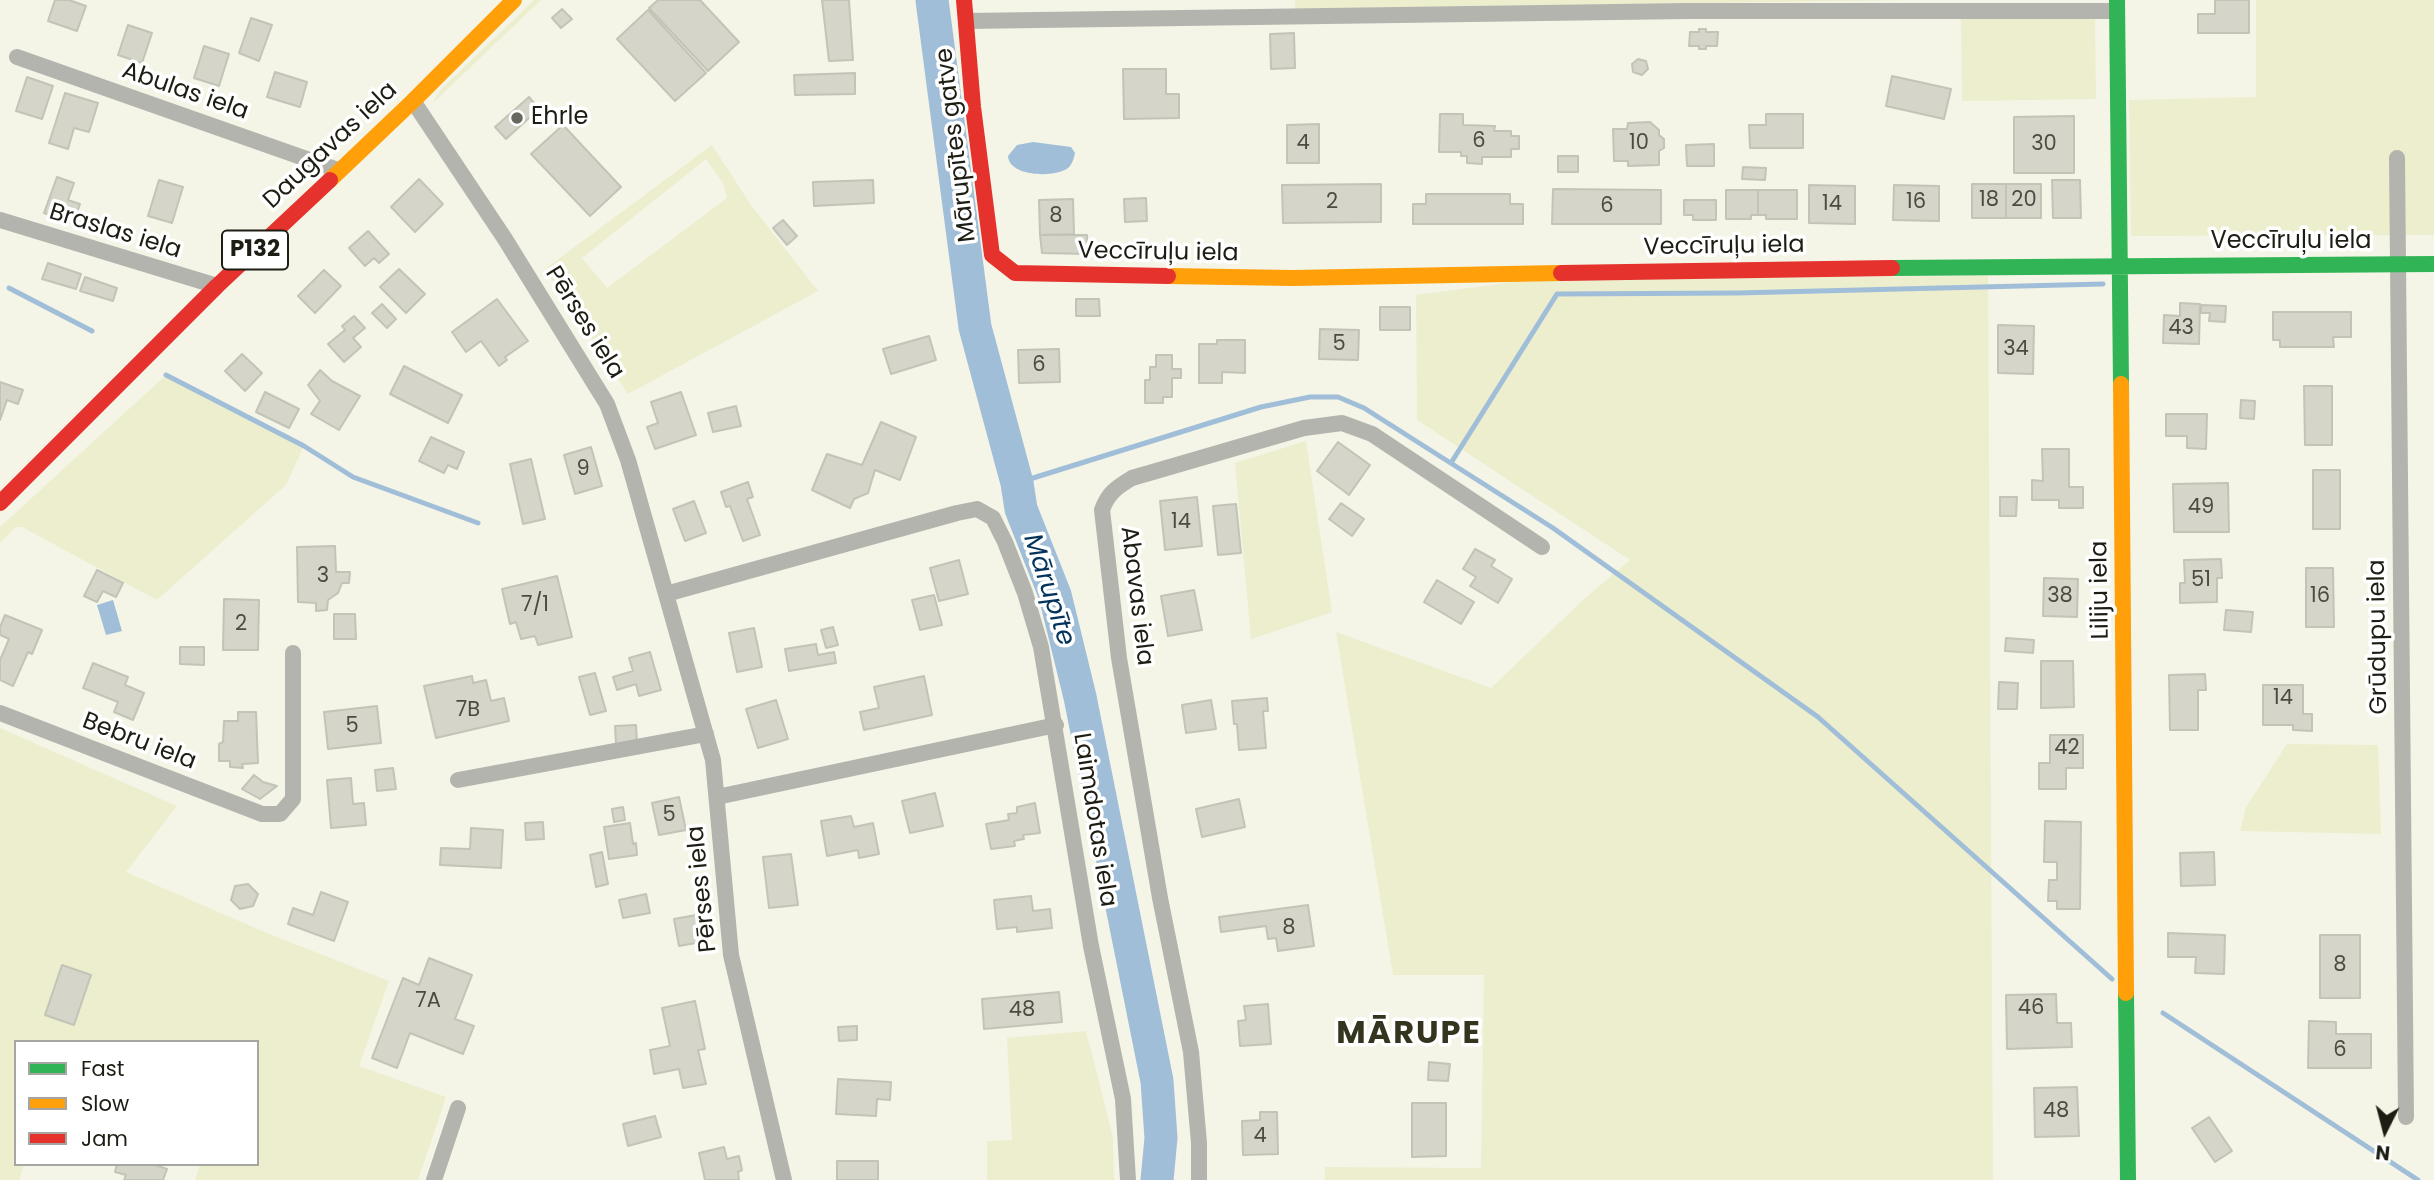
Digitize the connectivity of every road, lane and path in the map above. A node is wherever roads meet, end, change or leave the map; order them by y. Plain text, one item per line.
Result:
1 (514, 0) edge
2 (964, 0) edge
3 (2117, 5) edge
4 (966, 21) junction
5 (17, 57) dead end
6 (413, 101) junction
7 (2397, 158) dead end
8 (338, 170) junction
9 (0, 220) edge
10 (2398, 264) junction
11 (2434, 264) edge
12 (2121, 265) junction
13 (1015, 273) joint
14 (217, 286) junction
15 (0, 503) edge
16 (1542, 547) dead end
17 (666, 594) junction
18 (293, 653) dead end
19 (0, 713) edge
20 (1056, 725) junction
21 (706, 734) junction
22 (458, 780) dead end
23 (717, 797) junction
24 (458, 1108) dead end
25 (2406, 1117) dead end
26 (434, 1180) edge
27 (785, 1180) edge
28 (1128, 1180) edge
29 (1199, 1180) edge
30 (2128, 1180) edge

1 - 6 street, Daugavas iela / P132
2 - 4 street, Mārupītes gatve
3 - 4 street
3 - 12 street, Liliju iela
4 - 13 street, Mārupītes gatve
5 - 8 street, Abulas iela
6 - 8 street, Daugavas iela / P132
6 - 17 street, Pērses iela
7 - 10 street, Grūdupu iela
8 - 14 street, Daugavas iela / P132
9 - 14 street, Braslas iela
10 - 11 street, Veccīruļu iela
10 - 12 street, Veccīruļu iela
10 - 25 street, Grūdupu iela
12 - 13 street, Veccīruļu iela
12 - 30 street, Liliju iela
14 - 15 street, Daugavas iela / P132
16 - 29 street, Abavas iela
17 - 20 street
17 - 21 street, Pērses iela
18 - 19 street, Bebru iela
20 - 23 street, Laimdotas iela
20 - 28 street, Laimdotas iela
21 - 22 street
21 - 23 street, Pērses iela
23 - 27 street, Pērses iela
24 - 26 street

